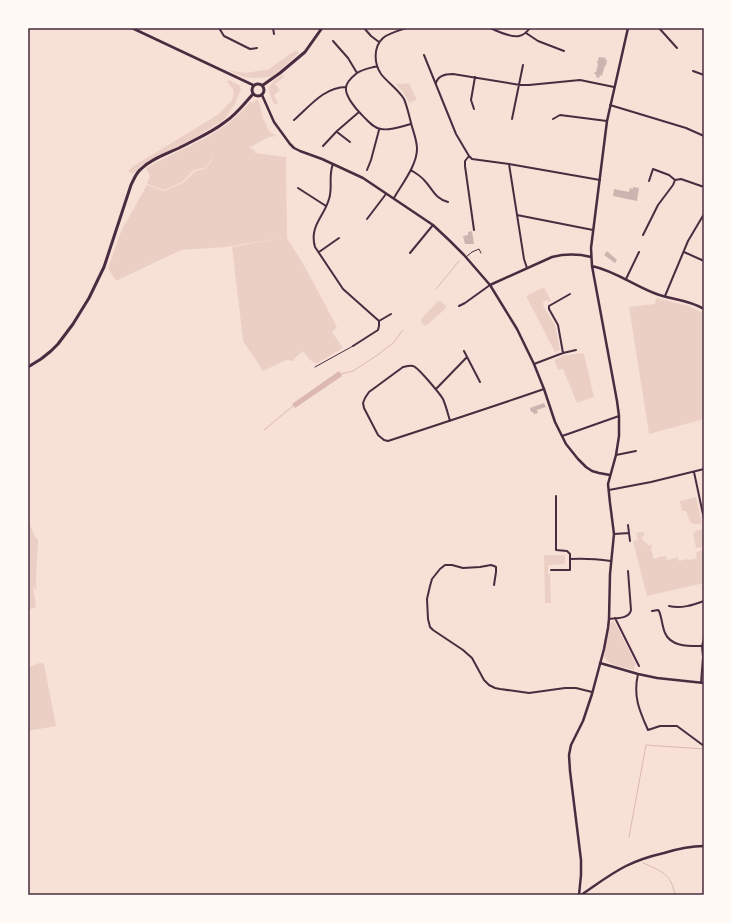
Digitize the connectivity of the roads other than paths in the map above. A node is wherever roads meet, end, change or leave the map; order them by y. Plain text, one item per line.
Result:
1 (132, 28) edge
2 (219, 28) edge
3 (273, 28) edge
4 (322, 28) edge
5 (364, 28) edge
6 (406, 28) edge
7 (490, 28) edge
8 (530, 28) edge
9 (628, 28) edge
10 (660, 28) edge
11 (526, 33) junction
12 (274, 34) dead end
13 (333, 41) dead end
14 (380, 42) junction
15 (257, 48) dead end
16 (677, 48) dead end
17 (564, 51) dead end
18 (424, 55) dead end
19 (523, 65) dead end
20 (377, 66) junction
21 (693, 72) dead end
22 (357, 73) junction
23 (704, 75) edge
24 (474, 77) junction
25 (253, 85) junction
26 (263, 85) junction
27 (520, 85) junction
28 (436, 86) junction
29 (346, 87) junction
30 (614, 87) junction
31 (253, 94) junction
32 (262, 95) junction
33 (610, 105) junction
34 (474, 109) dead end
35 (359, 112) junction
36 (512, 119) dead end
37 (553, 119) dead end
38 (294, 120) dead end
39 (607, 120) junction
40 (411, 124) junction
41 (380, 129) junction
42 (337, 131) junction
43 (704, 136) edge
44 (350, 142) dead end
45 (324, 146) dead end
46 (469, 156) junction
47 (333, 164) junction
48 (509, 164) junction
49 (366, 170) dead end
50 (411, 170) junction
51 (600, 180) junction
52 (675, 180) junction
53 (649, 181) dead end
54 (298, 188) dead end
55 (704, 188) edge
56 (386, 194) junction
57 (393, 199) junction
58 (448, 202) dead end
59 (326, 206) junction
60 (704, 214) edge
61 (517, 215) junction
62 (703, 218) edge
63 (367, 219) dead end
64 (433, 225) junction
65 (474, 230) dead end
66 (593, 230) junction
67 (643, 235) dead end
68 (339, 238) dead end
69 (319, 252) junction
70 (482, 252) dead end
71 (639, 252) dead end
72 (684, 252) junction
73 (410, 253) dead end
74 (466, 257) junction
75 (591, 257) junction
76 (704, 261) edge
77 (592, 266) junction
78 (527, 268) junction
79 (626, 279) junction
80 (490, 285) junction
81 (570, 294) dead end
82 (665, 296) junction
83 (459, 306) dead end
84 (704, 309) edge
85 (391, 314) dead end
86 (379, 321) junction
87 (353, 346) joint
88 (576, 350) dead end
89 (464, 351) dead end
90 (563, 353) junction
91 (467, 357) junction
92 (534, 364) junction
93 (28, 367) edge
94 (314, 367) dead end
95 (480, 382) dead end
96 (436, 389) junction
97 (544, 389) junction
98 (619, 416) junction
99 (450, 421) junction
100 (562, 437) junction
101 (636, 451) dead end
102 (616, 455) junction
103 (704, 470) edge
104 (694, 472) junction
105 (610, 475) junction
106 (609, 490) junction
107 (556, 496) dead end
108 (704, 518) edge
109 (628, 525) dead end
110 (629, 532) junction
111 (614, 534) junction
112 (630, 541) dead end
113 (570, 559) junction
114 (611, 561) junction
115 (551, 570) dead end
116 (628, 571) dead end
117 (494, 585) dead end
118 (704, 601) edge
119 (669, 606) dead end
120 (675, 608) junction
121 (652, 611) dead end
122 (676, 613) dead end
123 (615, 618) junction
124 (609, 619) junction
125 (704, 638) edge
126 (702, 646) junction
127 (600, 664) junction
128 (640, 666) dead end
129 (638, 674) junction
130 (703, 683) edge
131 (592, 692) junction
132 (704, 746) edge
133 (704, 846) edge
134 (580, 895) edge

1 - 25 street
2 - 15 street
3 - 12 street
4 - 26 main road
5 - 14 street
6 - 14 street
7 - 11 street
8 - 11 street
9 - 30 street
10 - 16 street
11 - 17 street
13 - 22 street
14 - 20 street
18 - 28 street
19 - 27 street
20 - 22 street
20 - 40 street
21 - 23 street
22 - 29 street
24 - 27 street
24 - 28 street
24 - 34 street
25 - 26 main road
25 - 31 main road
26 - 32 main road
27 - 30 street
27 - 36 street
28 - 46 street
29 - 35 street
29 - 38 street
30 - 33 street
31 - 32 main road
31 - 93 main road
32 - 47 street
33 - 39 street
33 - 43 street
35 - 41 street
35 - 42 street
37 - 39 street
39 - 51 street
40 - 41 street
40 - 50 street
41 - 49 street
42 - 44 street
42 - 45 street
46 - 48 street
46 - 65 street
47 - 56 street
47 - 59 street
48 - 51 street
48 - 61 street
50 - 57 street
50 - 58 street
51 - 66 street
52 - 53 street
52 - 55 street
52 - 67 street
54 - 59 street
56 - 57 street
56 - 63 street
57 - 64 street
59 - 69 street
60 - 62 street
61 - 66 street
61 - 78 street
62 - 72 street
64 - 73 street
64 - 74 street
66 - 75 street
68 - 69 street
69 - 86 street
70 - 74 lane
71 - 79 street
72 - 76 street
72 - 82 street
74 - 80 street
75 - 77 street
75 - 78 street
77 - 79 street
77 - 98 street
78 - 80 street
79 - 82 street
80 - 83 street
80 - 92 street
81 - 90 street
82 - 84 street
85 - 86 street
86 - 87 street
87 - 94 lane
88 - 90 street
89 - 91 street
90 - 92 street
91 - 95 street
91 - 96 street
92 - 97 street
96 - 99 street
96 - 99 street
97 - 99 street
97 - 100 street
98 - 100 street
98 - 102 street
100 - 105 street
101 - 102 street
102 - 105 street
103 - 104 street
104 - 106 street
104 - 108 street
105 - 106 street
106 - 111 street
107 - 113 street
109 - 110 street
110 - 111 street
110 - 112 street
111 - 114 street
113 - 114 street
113 - 115 street
114 - 124 street
116 - 123 street
117 - 131 street
118 - 120 street
119 - 120 street
120 - 122 street
121 - 126 street
123 - 124 street
123 - 128 street
124 - 127 street
125 - 126 street
126 - 130 street
127 - 129 street
127 - 131 street
129 - 130 street
129 - 132 street
131 - 134 street
133 - 134 street

